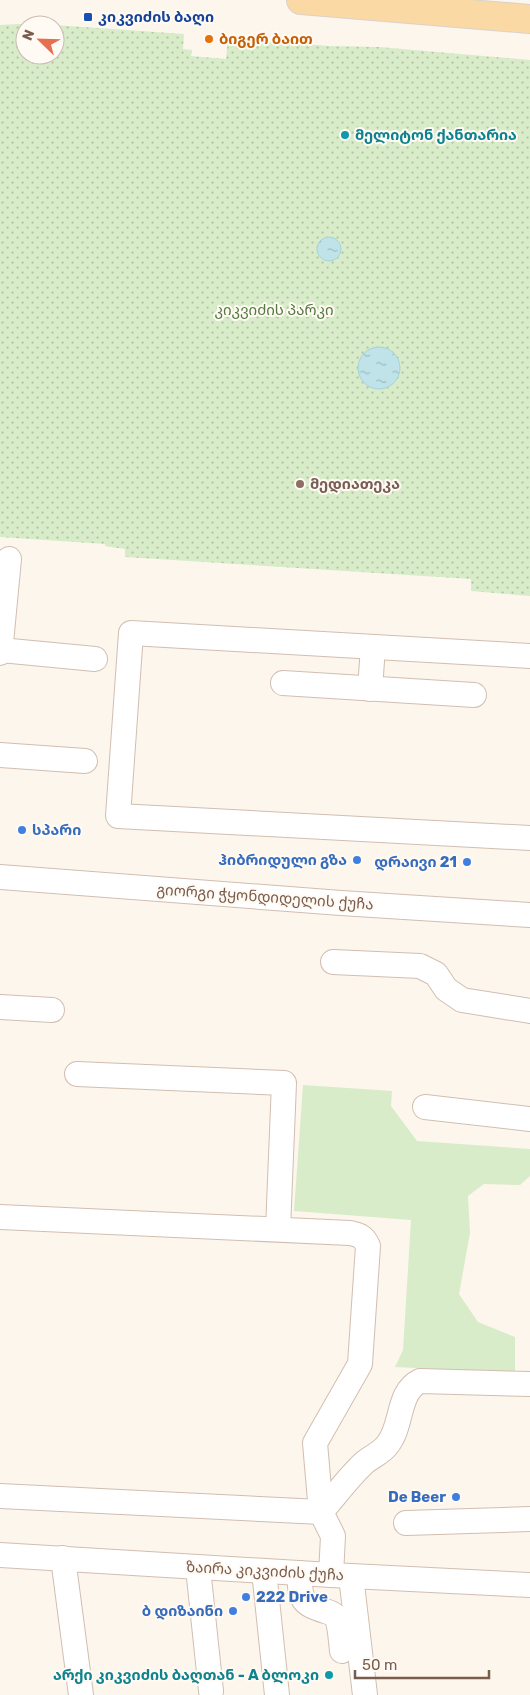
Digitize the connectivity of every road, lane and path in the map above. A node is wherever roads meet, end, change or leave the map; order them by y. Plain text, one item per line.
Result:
1 (301, 0) edge
2 (338, 2) edge
3 (530, 19) edge
4 (10, 559) dead end
5 (373, 647) junction
6 (0, 651) edge
7 (530, 656) edge
8 (95, 659) dead end
9 (283, 683) dead end
10 (370, 689) junction
11 (474, 695) dead end
12 (0, 755) edge
13 (85, 761) dead end
14 (530, 838) edge
15 (0, 877) edge
16 (530, 915) edge
17 (333, 962) dead end
18 (0, 1007) edge
19 (52, 1010) dead end
20 (530, 1010) edge
21 (77, 1074) dead end
22 (425, 1107) dead end
23 (530, 1119) edge
24 (0, 1217) edge
25 (278, 1229) junction
26 (530, 1384) edge
27 (0, 1496) edge
28 (320, 1512) junction
29 (530, 1519) edge
30 (406, 1523) dead end
31 (0, 1555) edge
32 (63, 1558) junction
33 (198, 1568) junction
34 (264, 1571) junction
35 (299, 1573) junction
36 (341, 1576) junction
37 (530, 1585) edge
38 (342, 1651) dead end
39 (211, 1691) dead end
40 (81, 1695) edge
41 (276, 1695) edge
42 (365, 1695) edge

1 - 2 main road
2 - 3 main road
4 - 6 street
5 - 7 street
5 - 10 street
5 - 14 street
6 - 8 street
9 - 10 street
10 - 11 street
12 - 13 street
15 - 16 street, გიორგი ჭყონდიდელის ქუჩა
17 - 20 street
18 - 19 street
21 - 25 street
22 - 23 street
24 - 25 street
25 - 28 street
26 - 28 street
27 - 28 street
28 - 36 street
29 - 30 street
31 - 32 street, ზაირა კიკვიძის ქუჩა
32 - 33 street, ზაირა კიკვიძის ქუჩა
32 - 40 street
33 - 34 street, ზაირა კიკვიძის ქუჩა
33 - 39 street
34 - 35 street, ზაირა კიკვიძის ქუჩა
34 - 41 street
35 - 36 street, ზაირა კიკვიძის ქუჩა
35 - 38 street
36 - 37 street, ზაირა კიკვიძის ქუჩა
36 - 42 street

